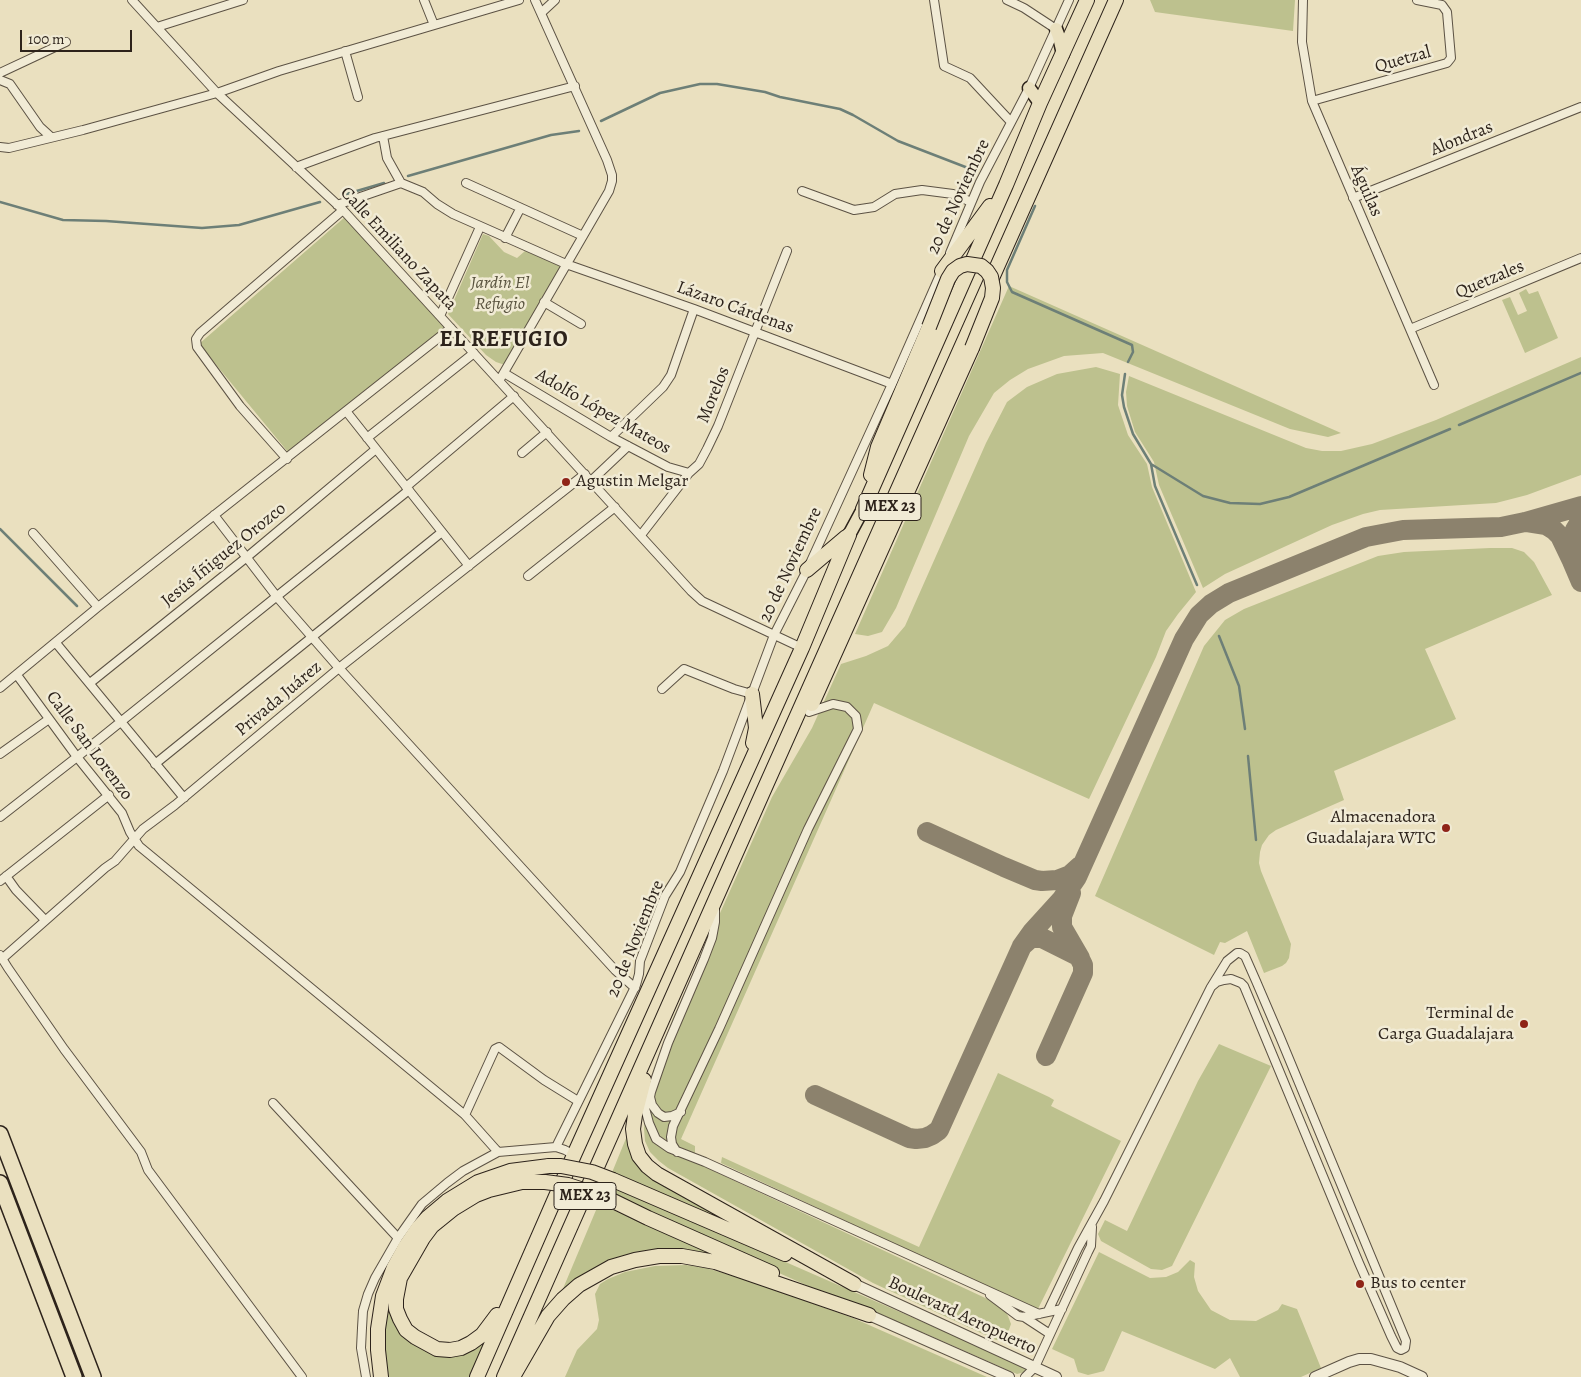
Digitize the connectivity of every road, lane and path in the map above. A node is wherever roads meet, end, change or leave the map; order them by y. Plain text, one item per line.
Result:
1 (132, 0) edge
2 (244, 0) edge
3 (424, 0) edge
4 (518, 0) edge
5 (535, 0) edge
6 (555, 0) edge
7 (934, 0) edge
8 (1007, 0) edge
9 (1069, 0) edge
10 (1087, 0) edge
11 (1116, 0) edge
12 (1303, 0) edge
13 (1418, 0) edge
14 (1025, 4) edge
15 (541, 13) junction
16 (434, 26) junction
17 (156, 27) junction
18 (1056, 29) junction
19 (66, 42) dead end
20 (345, 51) junction
21 (1062, 54) junction
22 (0, 73) edge
23 (0, 80) edge
24 (575, 86) junction
25 (1029, 88) junction
26 (217, 93) junction
27 (358, 97) dead end
28 (1312, 101) junction
29 (1040, 104) junction
30 (1581, 107) edge
31 (1011, 122) junction
32 (383, 136) junction
33 (51, 137) junction
34 (0, 147) edge
35 (296, 167) junction
36 (401, 183) junction
37 (466, 183) dead end
38 (1006, 185) junction
39 (802, 191) dead end
40 (1354, 198) junction
41 (971, 202) junction
42 (337, 204) junction
43 (520, 209) junction
44 (343, 210) junction
45 (480, 227) junction
46 (583, 236) junction
47 (504, 238) junction
48 (787, 251) dead end
49 (1581, 258) edge
50 (566, 264) junction
51 (942, 272) junction
52 (544, 302) junction
53 (694, 309) junction
54 (440, 316) junction
55 (581, 324) dead end
56 (451, 328) junction
57 (1410, 329) junction
58 (756, 331) junction
59 (474, 353) junction
60 (504, 373) junction
61 (500, 381) junction
62 (892, 384) junction
63 (1434, 386) dead end
64 (514, 396) junction
65 (346, 411) junction
66 (547, 432) junction
67 (611, 437) junction
68 (367, 438) junction
69 (628, 446) junction
70 (376, 449) junction
71 (522, 453) dead end
72 (286, 459) junction
73 (689, 473) junction
74 (585, 474) junction
75 (591, 481) junction
76 (408, 489) junction
77 (615, 507) junction
78 (863, 509) junction
79 (214, 515) junction
80 (442, 532) junction
81 (33, 533) dead end
82 (848, 535) junction
83 (641, 536) junction
84 (247, 557) junction
85 (469, 566) junction
86 (807, 570) junction
87 (528, 576) dead end
88 (277, 597) junction
89 (98, 607) junction
90 (774, 635) junction
91 (312, 637) junction
92 (56, 642) junction
93 (802, 648) junction
94 (339, 668) junction
95 (16, 675) junction
96 (90, 683) junction
97 (0, 688) edge
98 (662, 688) dead end
99 (752, 694) junction
100 (809, 712) junction
101 (48, 719) junction
102 (121, 721) junction
103 (0, 754) edge
104 (77, 757) junction
105 (155, 764) junction
106 (748, 767) junction
107 (763, 792) junction
108 (109, 796) junction
109 (184, 798) junction
110 (0, 817) edge
111 (134, 838) junction
112 (3, 879) edge
113 (715, 902) junction
114 (45, 920) junction
115 (1, 957) edge
116 (1211, 987) junction
117 (635, 988) junction
118 (665, 1016) junction
119 (641, 1092) junction
120 (578, 1101) junction
121 (273, 1103) dead end
122 (680, 1112) junction
123 (465, 1115) junction
124 (0, 1134) edge
125 (556, 1147) junction
126 (498, 1152) junction
127 (677, 1152) junction
128 (574, 1155) junction
129 (0, 1183) edge
130 (1092, 1225) junction
131 (398, 1238) junction
132 (518, 1280) junction
133 (854, 1284) junction
134 (983, 1289) junction
135 (1062, 1309) junction
136 (1048, 1311) junction
137 (1039, 1314) junction
138 (869, 1315) junction
139 (1024, 1317) junction
140 (912, 1334) junction
141 (1050, 1334) junction
142 (1035, 1368) junction
143 (74, 1377) edge
144 (93, 1377) edge
145 (302, 1377) edge
146 (366, 1377) edge
147 (381, 1377) edge
148 (477, 1377) edge
149 (504, 1377) edge
150 (513, 1377) edge
151 (1009, 1377) edge
152 (1016, 1377) edge
153 (1025, 1377) edge
154 (1056, 1377) edge
155 (1315, 1377) edge
156 (1422, 1377) edge

1 - 17 street, Calle Emiliano Zapata
2 - 17 street
3 - 16 street
4 - 16 street
5 - 15 street
6 - 15 street
7 - 31 street
8 - 14 street
9 - 18 street, 20 de Noviembre
10 - 21 highway, MEX 23
11 - 107 highway, MEX 23
12 - 28 street, Águilas
13 - 28 street, Quetzal
14 - 18 street
15 - 24 street
16 - 20 street
17 - 26 street, Calle Emiliano Zapata
18 - 21 main road
18 - 25 street, 20 de Noviembre
19 - 22 street
20 - 26 street
20 - 27 street
21 - 29 highway, MEX 23
23 - 33 street
24 - 32 street
24 - 46 street
25 - 29 main road
25 - 31 street, 20 de Noviembre
26 - 33 street
26 - 35 street, Calle Emiliano Zapata
28 - 40 street, Águilas
29 - 38 highway, MEX 23
30 - 40 street, Alondras
31 - 41 street, 20 de Noviembre
32 - 35 street
32 - 36 street
33 - 34 street
35 - 42 street, Calle Emiliano Zapata
36 - 42 street
36 - 45 street, Lázaro Cárdenas
37 - 43 street
38 - 51 highway
38 - 78 highway, MEX 23
39 - 41 street
40 - 57 street, Águilas
41 - 51 street, 20 de Noviembre
42 - 44 street, Calle Emiliano Zapata
43 - 46 street
43 - 47 street
44 - 54 street, Calle Emiliano Zapata
44 - 72 street
45 - 47 street, Lázaro Cárdenas
45 - 54 street
46 - 50 street
47 - 50 street, Lázaro Cárdenas
48 - 58 street, Morelos
49 - 57 street, Quetzales
50 - 52 street
50 - 53 street, Lázaro Cárdenas
51 - 62 street, 20 de Noviembre
52 - 55 street
52 - 60 street
53 - 58 street, Lázaro Cárdenas
53 - 67 street
54 - 56 street, Calle Emiliano Zapata
56 - 59 street, Calle Emiliano Zapata
56 - 65 street
57 - 63 street, Águilas
58 - 62 street, Lázaro Cárdenas
58 - 73 street, Morelos
59 - 61 street, Calle Emiliano Zapata
59 - 68 street
60 - 61 street
60 - 67 street, Adolfo López Mateos
61 - 64 street, Calle Emiliano Zapata
62 - 86 street, 20 de Noviembre
64 - 66 street, Calle Emiliano Zapata
64 - 76 street
65 - 68 street
65 - 72 street
66 - 71 street
66 - 74 street, Calle Emiliano Zapata
67 - 69 street, Adolfo López Mateos
68 - 70 street
69 - 73 street, Adolfo López Mateos
69 - 75 street
70 - 76 street
70 - 84 street, Jesús Íñiguez Orozco
72 - 79 street
73 - 83 street, Morelos
74 - 75 street, Calle Emiliano Zapata
74 - 85 street, Privada Juárez
75 - 77 street, Calle Emiliano Zapata
76 - 80 street
76 - 88 street
77 - 83 street, Calle Emiliano Zapata
77 - 87 street
78 - 82 main road, MEX 23
78 - 100 highway, bridge
79 - 84 street
79 - 89 street
80 - 85 street
80 - 91 street
81 - 89 street
82 - 86 highway
82 - 93 highway, MEX 23
83 - 90 street, Calle Emiliano Zapata
84 - 88 street
84 - 96 street, Jesús Íñiguez Orozco
85 - 94 street, Privada Juárez
86 - 90 street, 20 de Noviembre
88 - 91 street
88 - 102 street
89 - 92 street
90 - 93 street, Calle Emiliano Zapata
90 - 99 street, 20 de Noviembre
91 - 94 street
91 - 105 street
92 - 95 street
92 - 96 street
93 - 106 highway, MEX 23
94 - 109 street, Privada Juárez
94 - 117 street
95 - 97 street
95 - 101 street, Calle San Lorenzo
96 - 102 street
98 - 99 street
99 - 106 highway
99 - 117 street, 20 de Noviembre
100 - 107 highway
100 - 122 street
101 - 103 street
101 - 104 street, Calle San Lorenzo
102 - 104 street
102 - 105 street
104 - 108 street, Calle San Lorenzo
104 - 110 street
105 - 109 street
106 - 128 highway, MEX 23
107 - 113 highway, MEX 23
108 - 111 street, Calle San Lorenzo
108 - 112 street
109 - 111 street, Privada Juárez
111 - 114 street, Privada Juárez
111 - 123 street, Calle San Lorenzo
112 - 114 street
113 - 118 highway, MEX 23
113 - 122 street
114 - 115 street, Privada Juárez
115 - 145 street
116 - 116 street
116 - 130 street
117 - 120 street, 20 de Noviembre
118 - 119 highway
118 - 149 highway, MEX 23
119 - 127 street
119 - 133 highway
120 - 123 street
120 - 125 street, 20 de Noviembre
121 - 131 street
122 - 127 street
123 - 126 street, Calle San Lorenzo
124 - 144 highway
125 - 126 street
125 - 128 street
126 - 131 street
127 - 134 street
128 - 132 highway, MEX 23
129 - 143 highway
130 - 135 street
130 - 136 street
131 - 146 street
132 - 138 highway, bridge
132 - 148 highway, MEX 23
133 - 142 street, Boulevard Aeropuerto
133 - 147 highway, bridge
134 - 137 street
134 - 139 street
135 - 136 street
135 - 141 street
136 - 137 street
137 - 139 street
138 - 140 street, Boulevard Aeropuerto
138 - 150 highway
139 - 141 street
140 - 151 street, Boulevard Aeropuerto
140 - 152 street
141 - 142 street
142 - 153 street
142 - 154 street, Boulevard Aeropuerto
155 - 156 street

